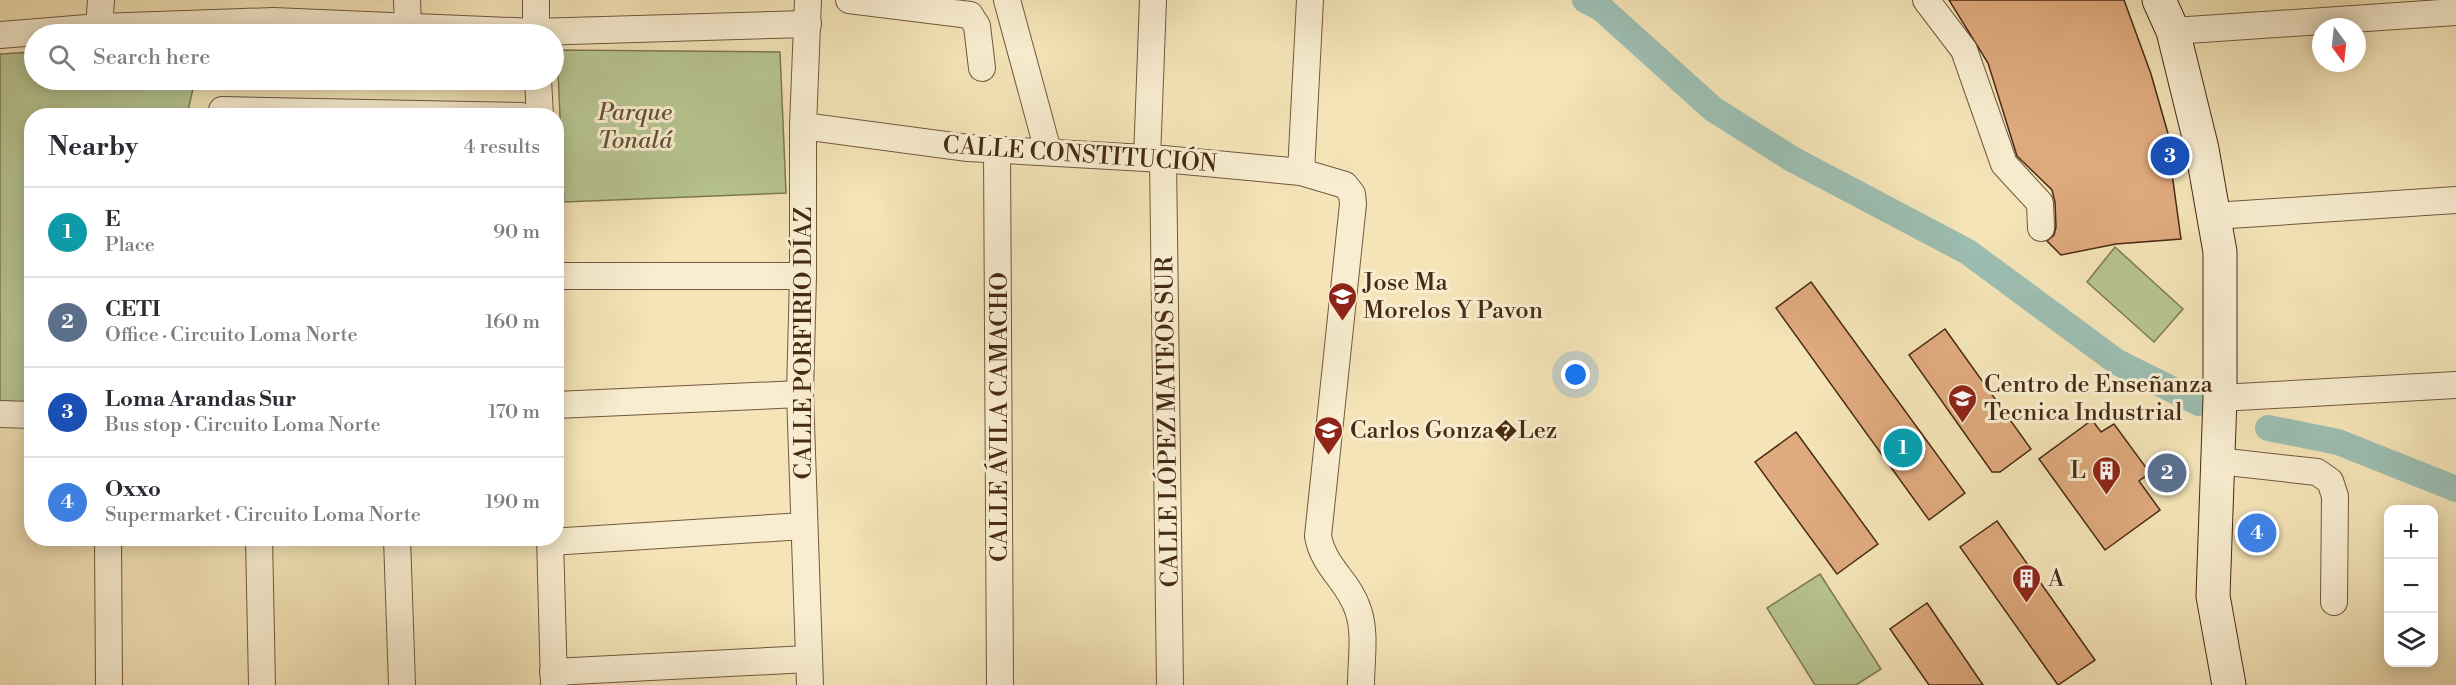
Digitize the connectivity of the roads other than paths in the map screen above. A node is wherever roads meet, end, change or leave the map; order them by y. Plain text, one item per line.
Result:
1 (101, 0) edge
2 (407, 0) edge
3 (536, 0) edge
4 (849, 0) edge
5 (1007, 0) edge
6 (1153, 0) edge
7 (1310, 0) edge
8 (1926, 0) edge
9 (2159, 0) edge
10 (273, 11) edge
11 (808, 12) edge
12 (2456, 12) edge
13 (99, 24) edge
14 (132, 24) edge
15 (390, 24) edge
16 (408, 24) edge
17 (536, 24) edge
18 (564, 31) edge
19 (2173, 31) junction
20 (24, 33) edge
21 (0, 35) edge
22 (982, 68) dead end
23 (539, 90) edge
24 (540, 108) edge
25 (803, 126) junction
26 (997, 150) junction
27 (1048, 151) junction
28 (1155, 159) junction
29 (1301, 172) junction
30 (2456, 200) edge
31 (2214, 216) junction
32 (2041, 228) dead end
33 (564, 276) edge
34 (803, 276) junction
35 (2456, 385) edge
36 (800, 394) junction
37 (2220, 398) junction
38 (564, 405) edge
39 (0, 414) edge
40 (24, 416) edge
41 (2218, 461) junction
42 (804, 526) junction
43 (564, 539) edge
44 (108, 546) edge
45 (259, 546) edge
46 (397, 546) edge
47 (550, 546) edge
48 (2334, 602) dead end
49 (809, 659) junction
50 (554, 678) edge
51 (109, 685) edge
52 (262, 685) edge
53 (402, 685) edge
54 (810, 685) edge
55 (1000, 685) edge
56 (1170, 685) edge
57 (1361, 685) edge
58 (2229, 685) edge

1 - 13 street
2 - 16 street
3 - 17 street
4 - 22 street
5 - 27 street
6 - 28 street, CALLE LÓPEZ MATEOS SUR
7 - 29 street
8 - 32 street
9 - 19 street
10 - 14 street
10 - 15 street
11 - 18 street
11 - 25 street, CALLE PORFIRIO DÍAZ
12 - 19 street
19 - 31 street
20 - 21 street
23 - 24 street
25 - 26 street, CALLE CONSTITUCIÓN
25 - 34 street, CALLE PORFIRIO DÍAZ
26 - 27 street, CALLE CONSTITUCIÓN
26 - 55 street, CALLE ÁVILA CAMACHO
27 - 28 street, CALLE CONSTITUCIÓN
28 - 29 street, CALLE CONSTITUCIÓN
28 - 56 street, CALLE LÓPEZ MATEOS SUR
29 - 57 street, CALLE CONSTITUCIÓN
30 - 31 street
31 - 37 street
33 - 34 street
34 - 36 street, CALLE PORFIRIO DÍAZ
35 - 37 street
36 - 38 street
36 - 42 street, CALLE PORFIRIO DÍAZ
37 - 41 street
39 - 40 street
41 - 48 street
41 - 58 street
42 - 43 street
42 - 49 street, CALLE PORFIRIO DÍAZ
44 - 51 street
45 - 52 street
46 - 53 street
47 - 50 street
49 - 50 street
49 - 54 street, CALLE PORFIRIO DÍAZ

